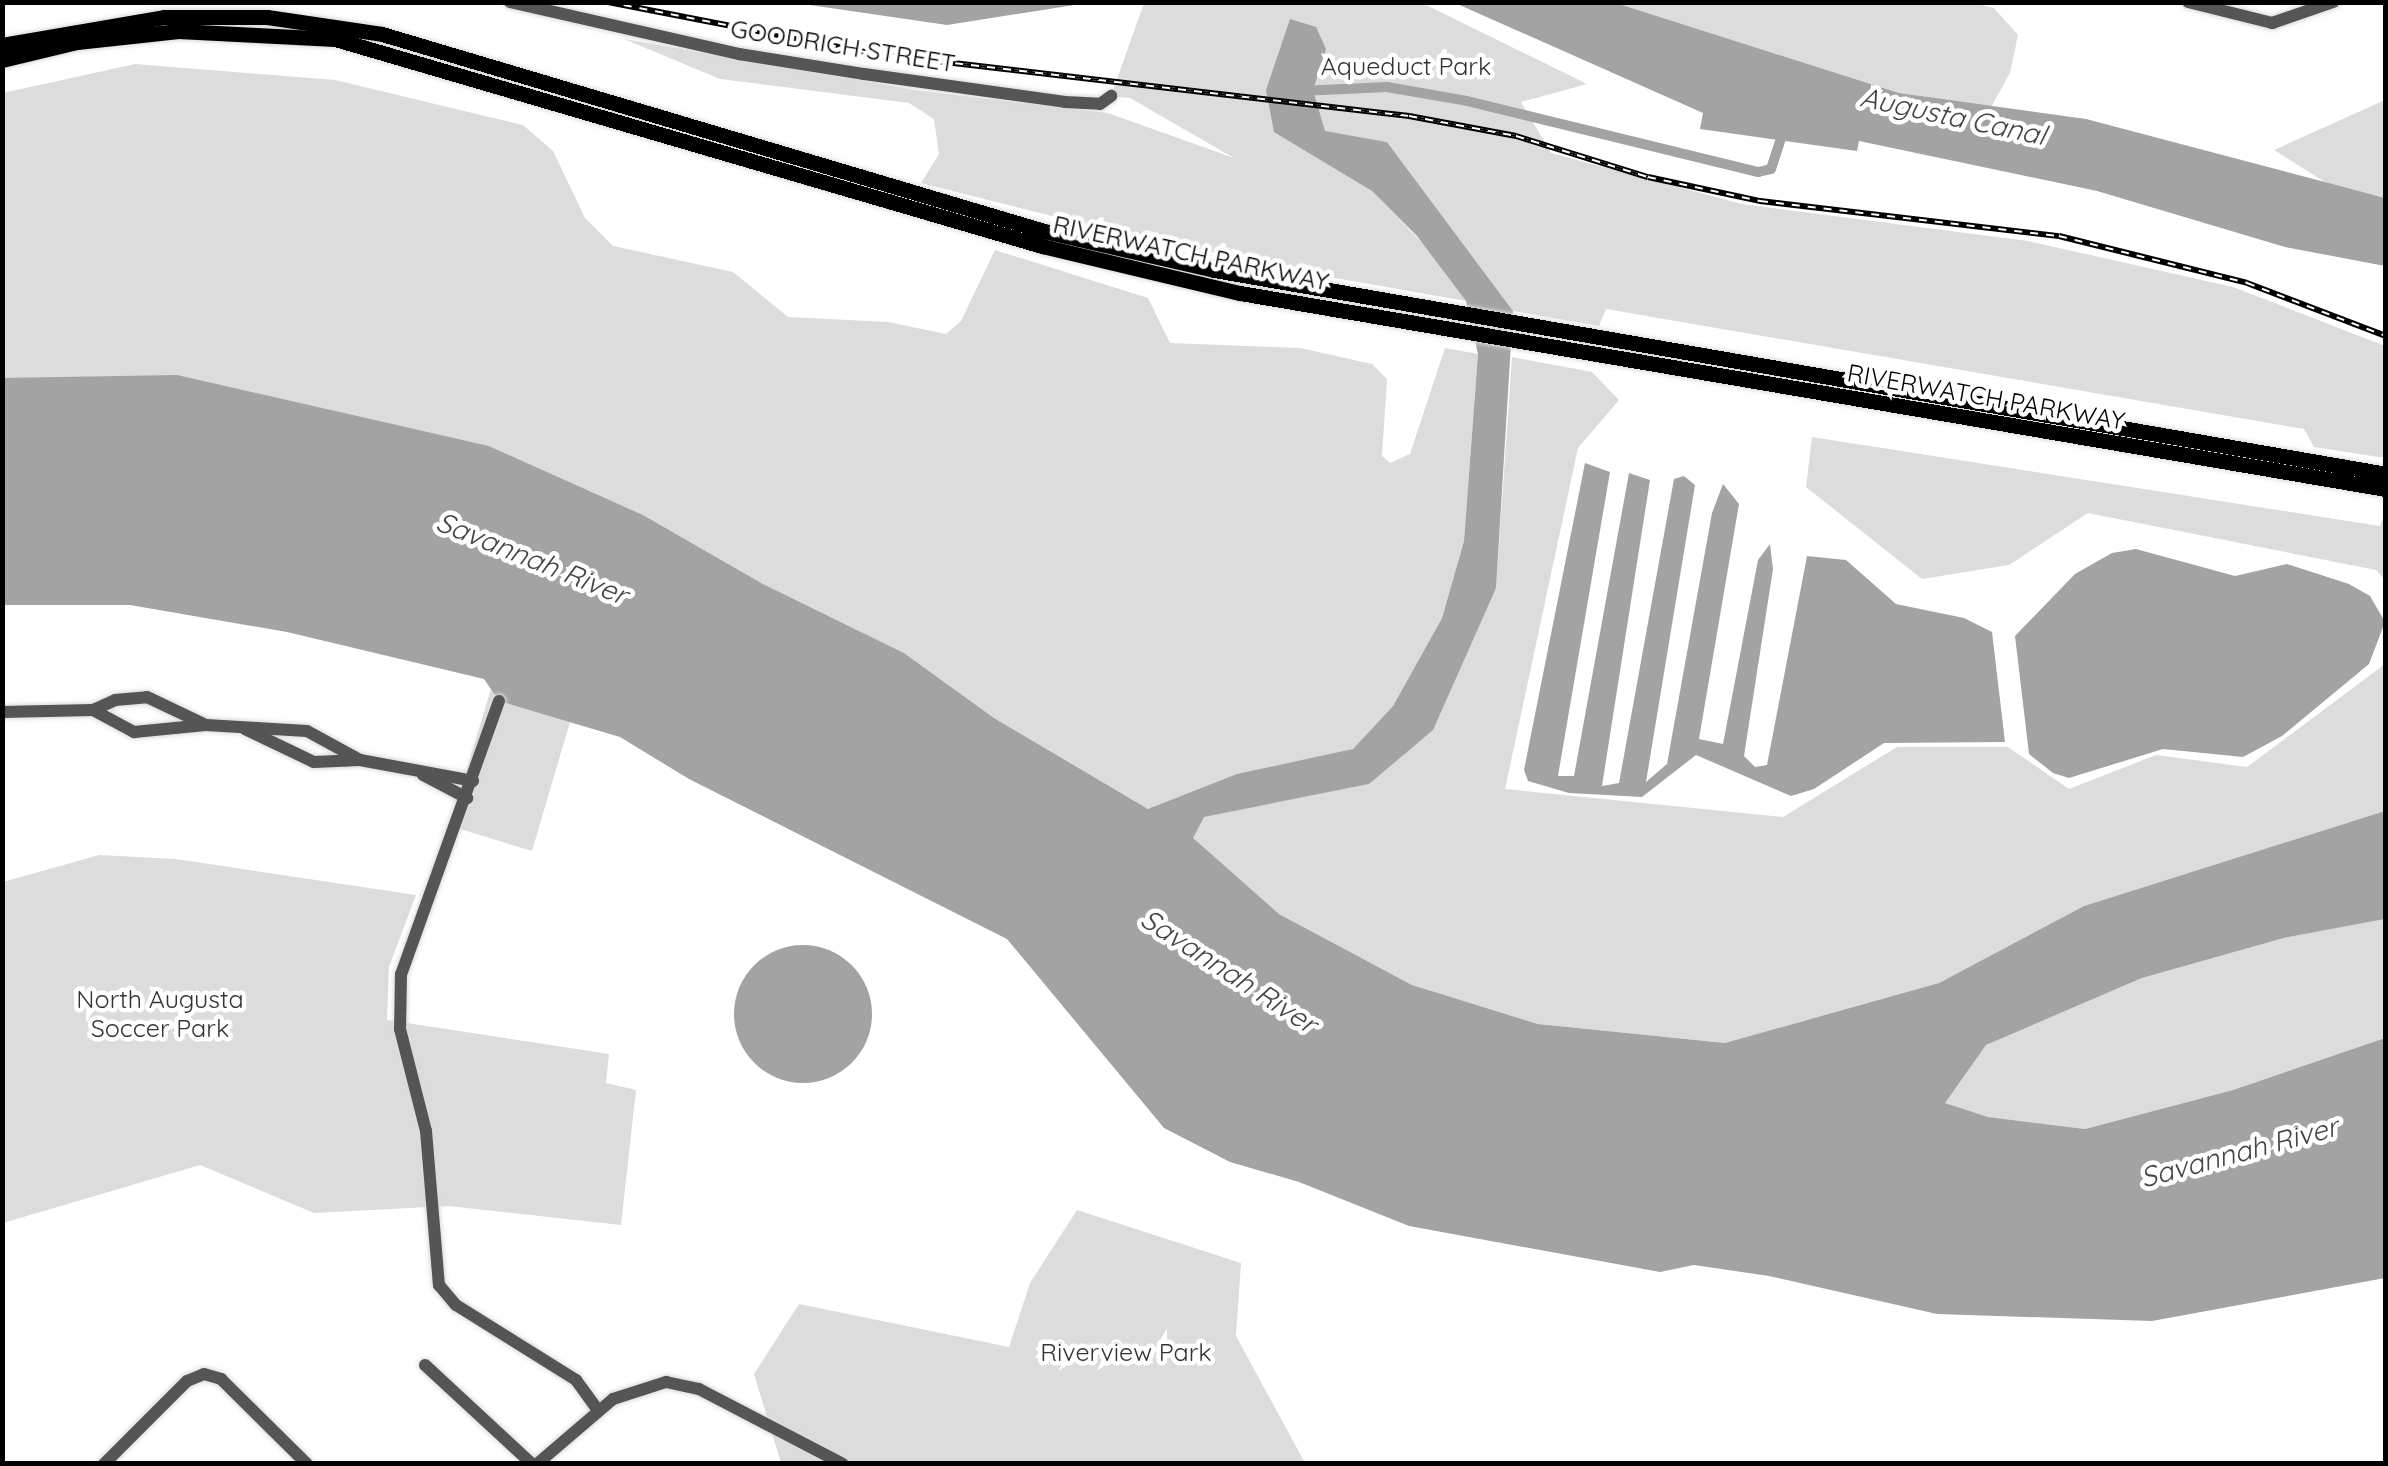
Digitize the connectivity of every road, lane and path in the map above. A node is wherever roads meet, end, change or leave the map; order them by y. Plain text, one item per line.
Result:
1 (510, 2) edge
2 (2188, 2) edge
3 (2332, 2) edge
4 (2, 46) edge
5 (2, 60) edge
6 (1111, 96) dead end
7 (2386, 474) edge
8 (2386, 490) edge
9 (499, 701) dead end
10 (93, 710) junction
11 (2, 712) edge
12 (206, 725) junction
13 (243, 728) junction
14 (360, 760) junction
15 (422, 775) junction
16 (472, 781) junction
17 (468, 798) junction
18 (425, 1365) dead end
19 (597, 1409) junction
20 (104, 1464) edge
21 (306, 1464) edge
22 (535, 1464) edge
23 (843, 1464) edge

1 - 6 street, GOODRICH STREET
2 - 3 street
4 - 7 main road, RIVERWATCH PARKWAY
5 - 8 main road, RIVERWATCH PARKWAY
9 - 16 street
10 - 11 street
10 - 12 street
10 - 12 street
12 - 13 street
13 - 14 street
13 - 14 street
14 - 15 street
15 - 16 street
15 - 17 street
16 - 17 street
17 - 19 street
18 - 22 street
19 - 22 street
19 - 23 street
20 - 21 street

